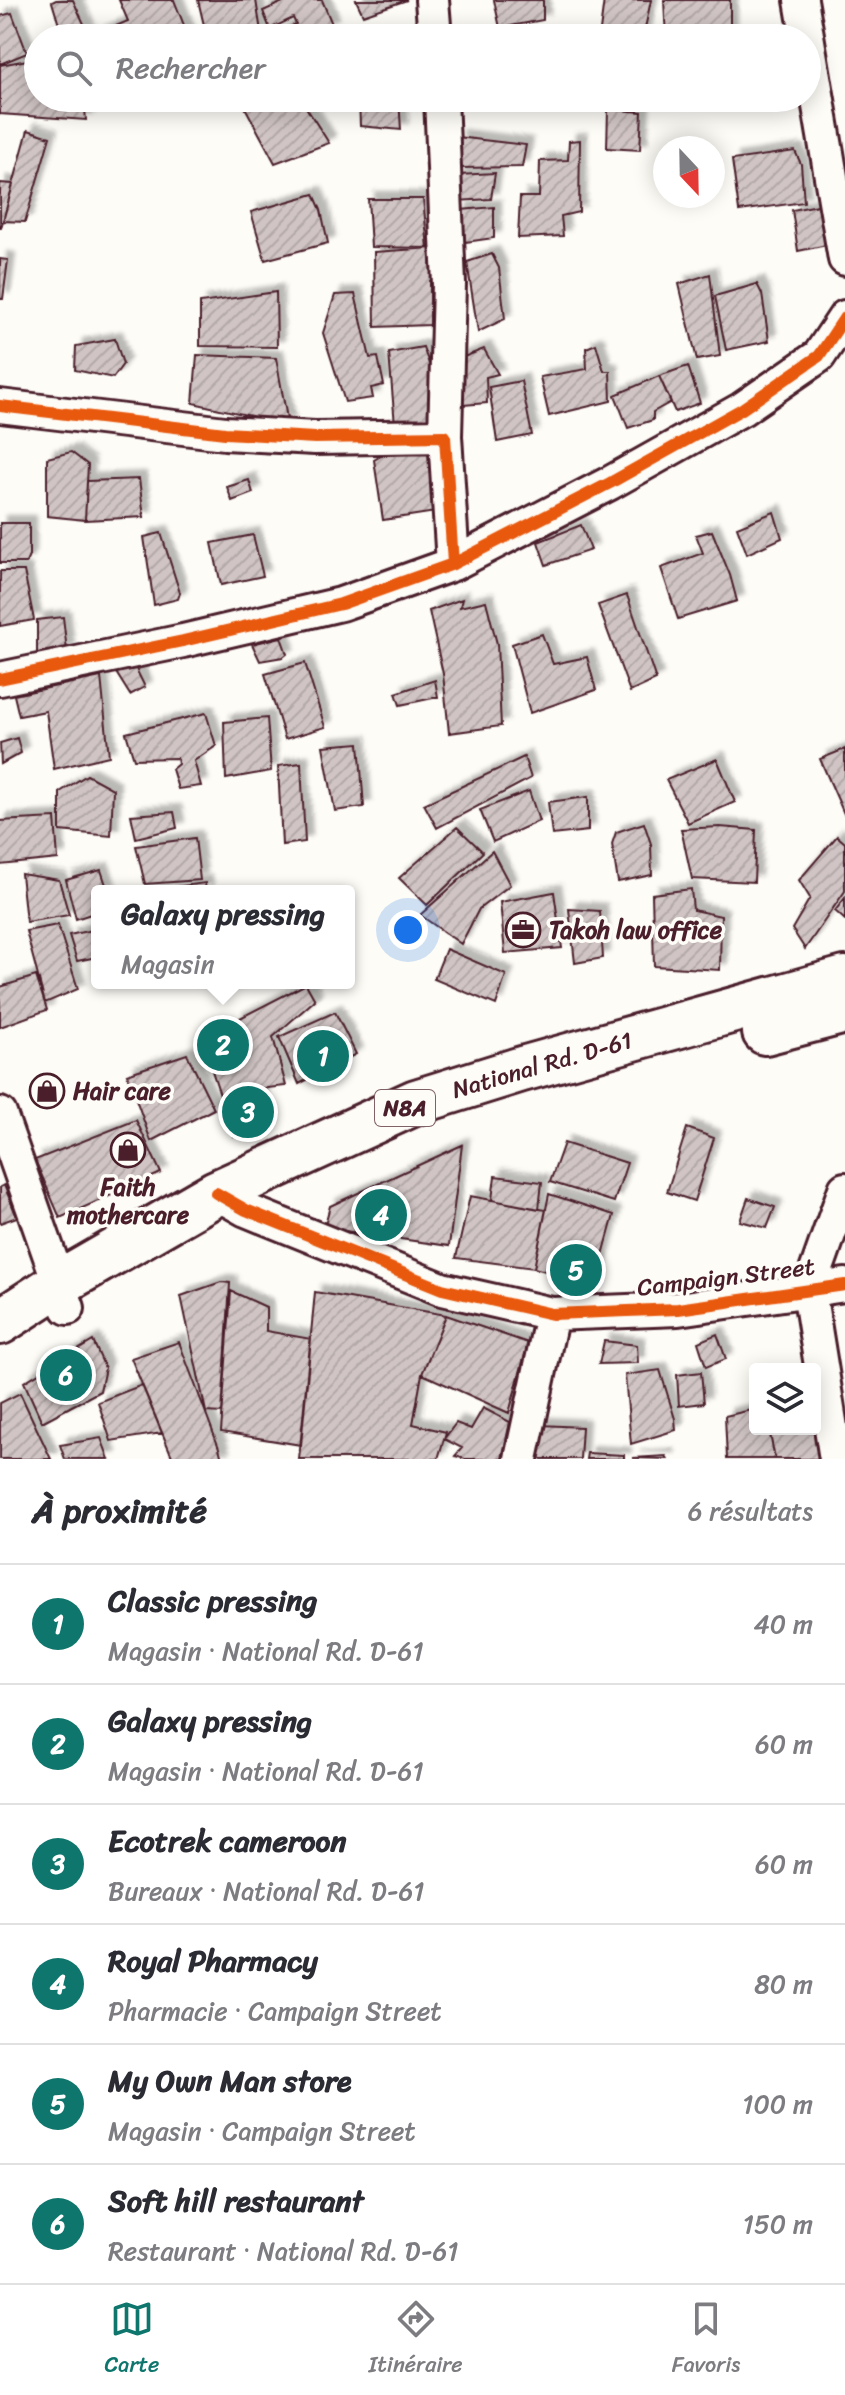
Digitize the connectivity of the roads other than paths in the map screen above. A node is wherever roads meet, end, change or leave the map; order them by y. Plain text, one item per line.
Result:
1 (432, 0) edge
2 (801, 0) edge
3 (434, 24) edge
4 (805, 24) edge
5 (442, 112) edge
6 (820, 112) edge
7 (845, 259) edge
8 (845, 319) edge
9 (0, 406) edge
10 (445, 436) junction
11 (453, 564) junction
12 (0, 679) edge
13 (845, 979) edge
14 (845, 1011) edge
15 (0, 1114) edge
16 (845, 1189) edge
17 (231, 1201) junction
18 (845, 1285) edge
19 (809, 1291) junction
20 (64, 1296) junction
21 (552, 1314) junction
22 (0, 1322) edge
23 (0, 1353) edge
24 (521, 1459) edge
25 (836, 1459) edge

1 - 3 street
2 - 4 street
5 - 10 street
6 - 7 street
8 - 11 street
9 - 10 street
10 - 11 street
11 - 12 street
13 - 17 highway, National Rd. D-61 / N8A
14 - 17 highway, National Rd. D-61 / N8A
15 - 20 street
16 - 19 street
17 - 20 highway, National Rd. D-61 / N8A
17 - 21 street, Campaign Street
18 - 19 street, Campaign Street
19 - 21 street, Campaign Street
19 - 25 street
20 - 22 highway, National Rd. D-61 / N8A
20 - 23 highway, National Rd. D-61 / N8A
21 - 24 street

